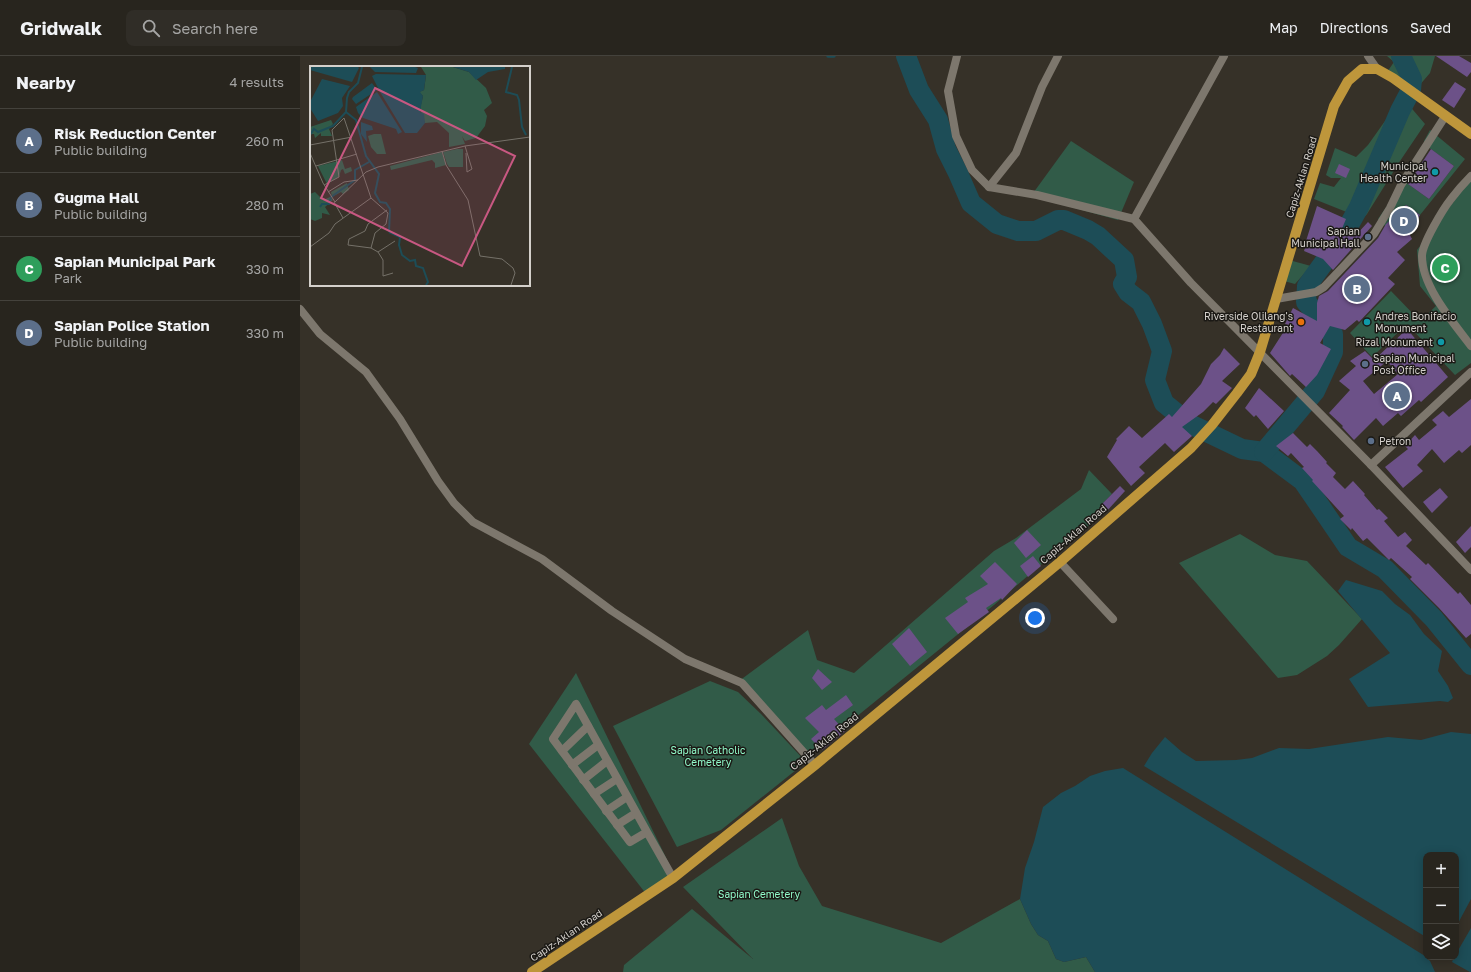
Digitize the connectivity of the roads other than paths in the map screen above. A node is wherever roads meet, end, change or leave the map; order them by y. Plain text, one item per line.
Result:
1 (957, 56) edge
2 (1058, 56) edge
3 (1224, 56) edge
4 (1368, 56) edge
5 (1377, 69) junction
6 (1446, 116) junction
7 (1471, 134) edge
8 (1471, 176) edge
9 (989, 187) junction
10 (1134, 219) junction
11 (1276, 299) junction
12 (300, 309) edge
13 (1471, 346) edge
14 (1260, 352) junction
15 (1471, 372) edge
16 (1370, 464) junction
17 (1060, 562) junction
18 (1469, 565) edge
19 (1113, 619) dead end
20 (588, 726) junction
21 (598, 745) junction
22 (562, 751) junction
23 (607, 761) junction
24 (572, 765) junction
25 (815, 765) junction
26 (617, 779) junction
27 (583, 780) junction
28 (594, 794) junction
29 (627, 797) junction
30 (606, 811) junction
31 (636, 813) junction
32 (617, 824) junction
33 (647, 832) junction
34 (673, 878) junction
35 (532, 972) edge

1 - 9 street
2 - 9 street
3 - 10 street
4 - 5 street
5 - 6 main road
5 - 11 main road, Capiz-Aklan Road
6 - 7 main road
6 - 11 street
8 - 13 street
9 - 10 street
10 - 14 street
11 - 14 main road, Capiz-Aklan Road
12 - 25 street
14 - 16 street
14 - 17 main road, Capiz-Aklan Road
15 - 16 street
16 - 18 street
17 - 19 street
17 - 25 main road, Capiz-Aklan Road
20 - 21 street
20 - 22 street
20 - 22 street
21 - 23 street
21 - 24 street
22 - 24 street
23 - 26 street
23 - 27 street
24 - 27 street
25 - 34 main road, Capiz-Aklan Road
26 - 28 street
26 - 29 street
27 - 28 street
28 - 30 street
29 - 30 street
29 - 31 street
30 - 32 street
31 - 32 street
31 - 33 street
32 - 33 street
33 - 34 street
34 - 35 main road, Capiz-Aklan Road

